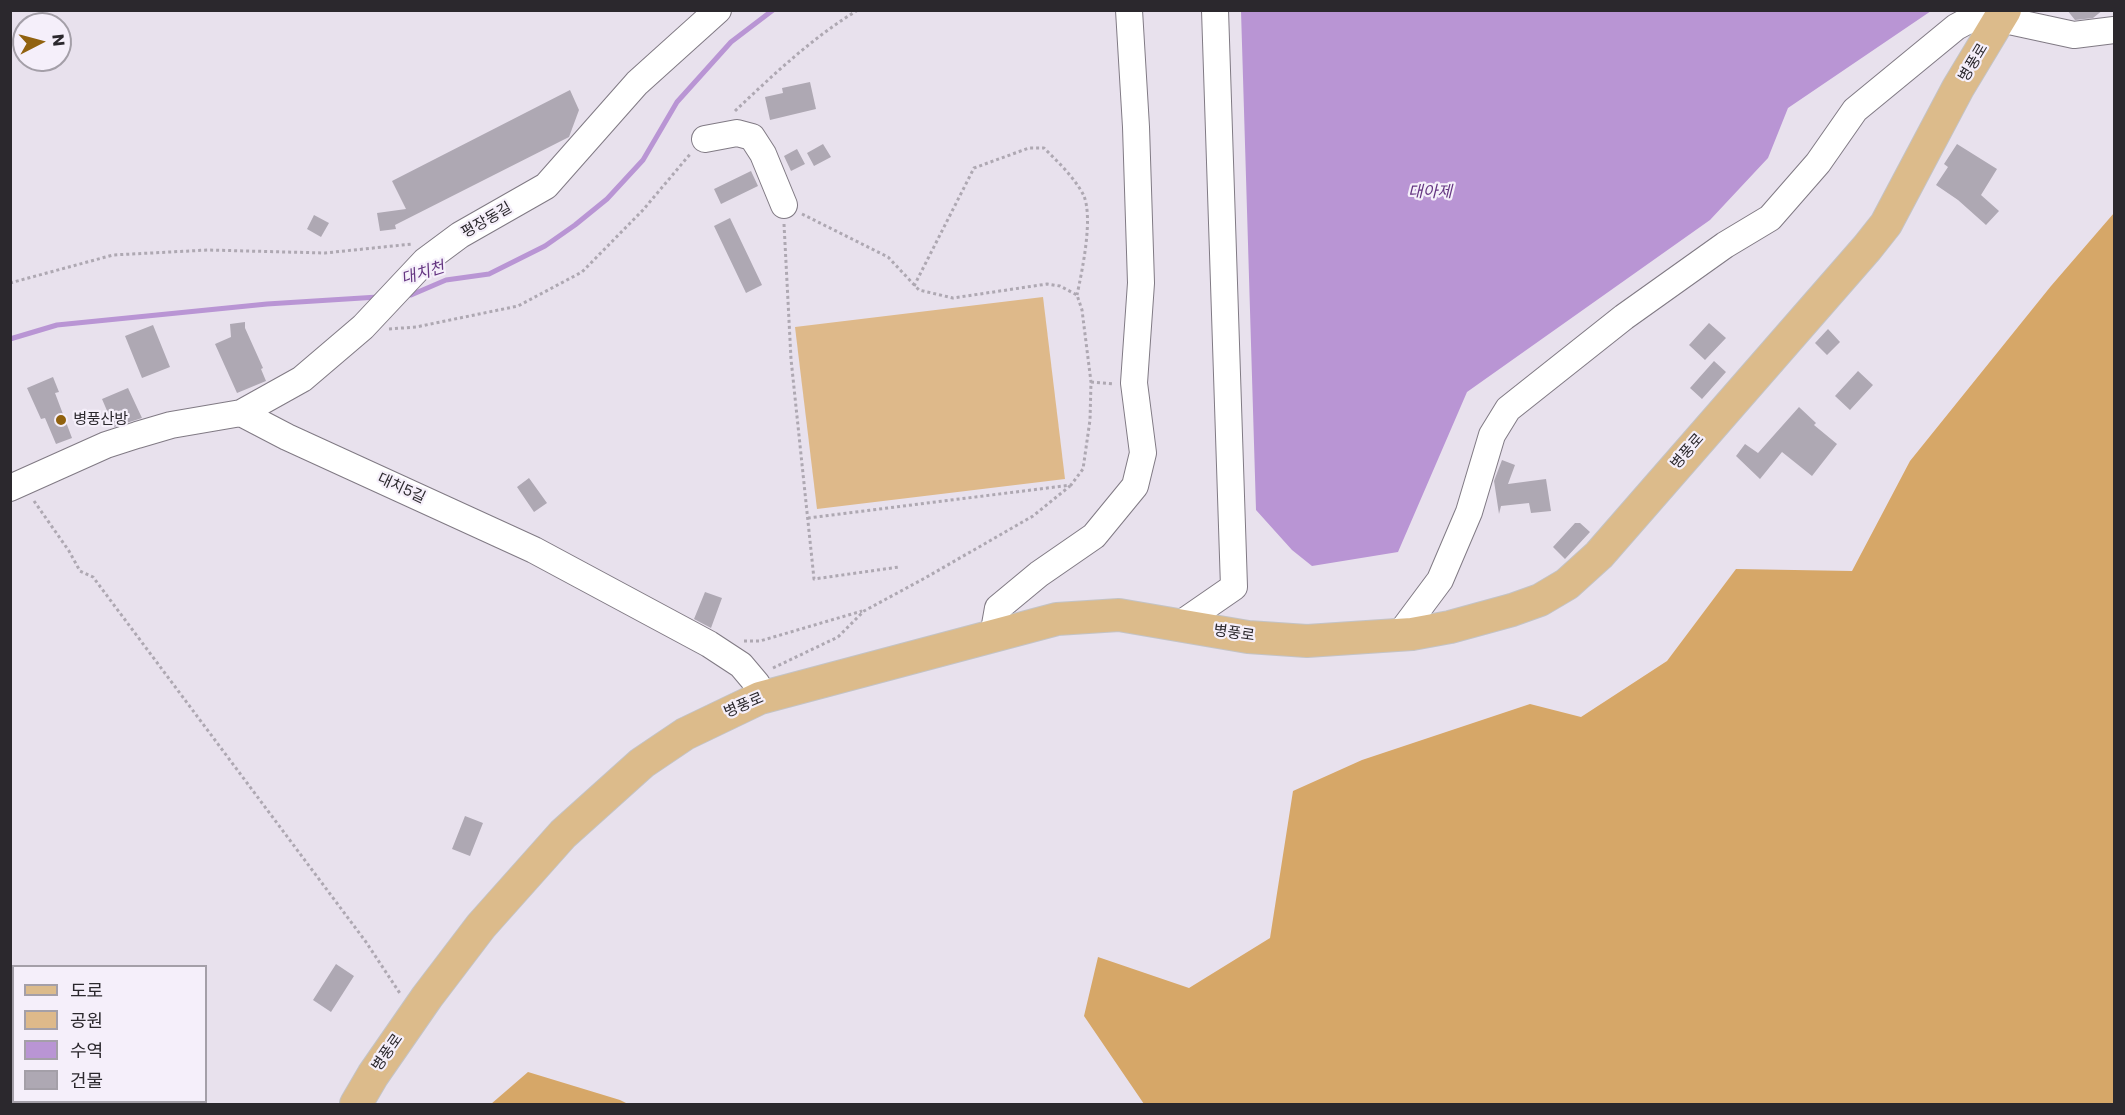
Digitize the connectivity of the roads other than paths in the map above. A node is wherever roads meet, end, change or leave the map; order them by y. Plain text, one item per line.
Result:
1 (718, 10) edge
2 (1129, 10) edge
3 (1215, 10) edge
4 (1998, 13) edge
5 (2115, 30) edge
6 (705, 139) road end
7 (783, 205) road end
8 (241, 412) junction
9 (16, 485) edge
10 (1179, 625) junction
11 (1399, 635) junction
12 (993, 636) junction
13 (755, 687) junction
14 (356, 1104) edge

1 - 8 street, 평장동길
2 - 12 street
3 - 10 street
4 - 5 street
4 - 11 street
4 - 11 main road, 병풍로
6 - 7 street
8 - 9 street
8 - 13 street, 대치5길
10 - 11 main road, 병풍로
10 - 12 main road, 병풍로
12 - 13 main road, 병풍로
13 - 14 main road, 병풍로

